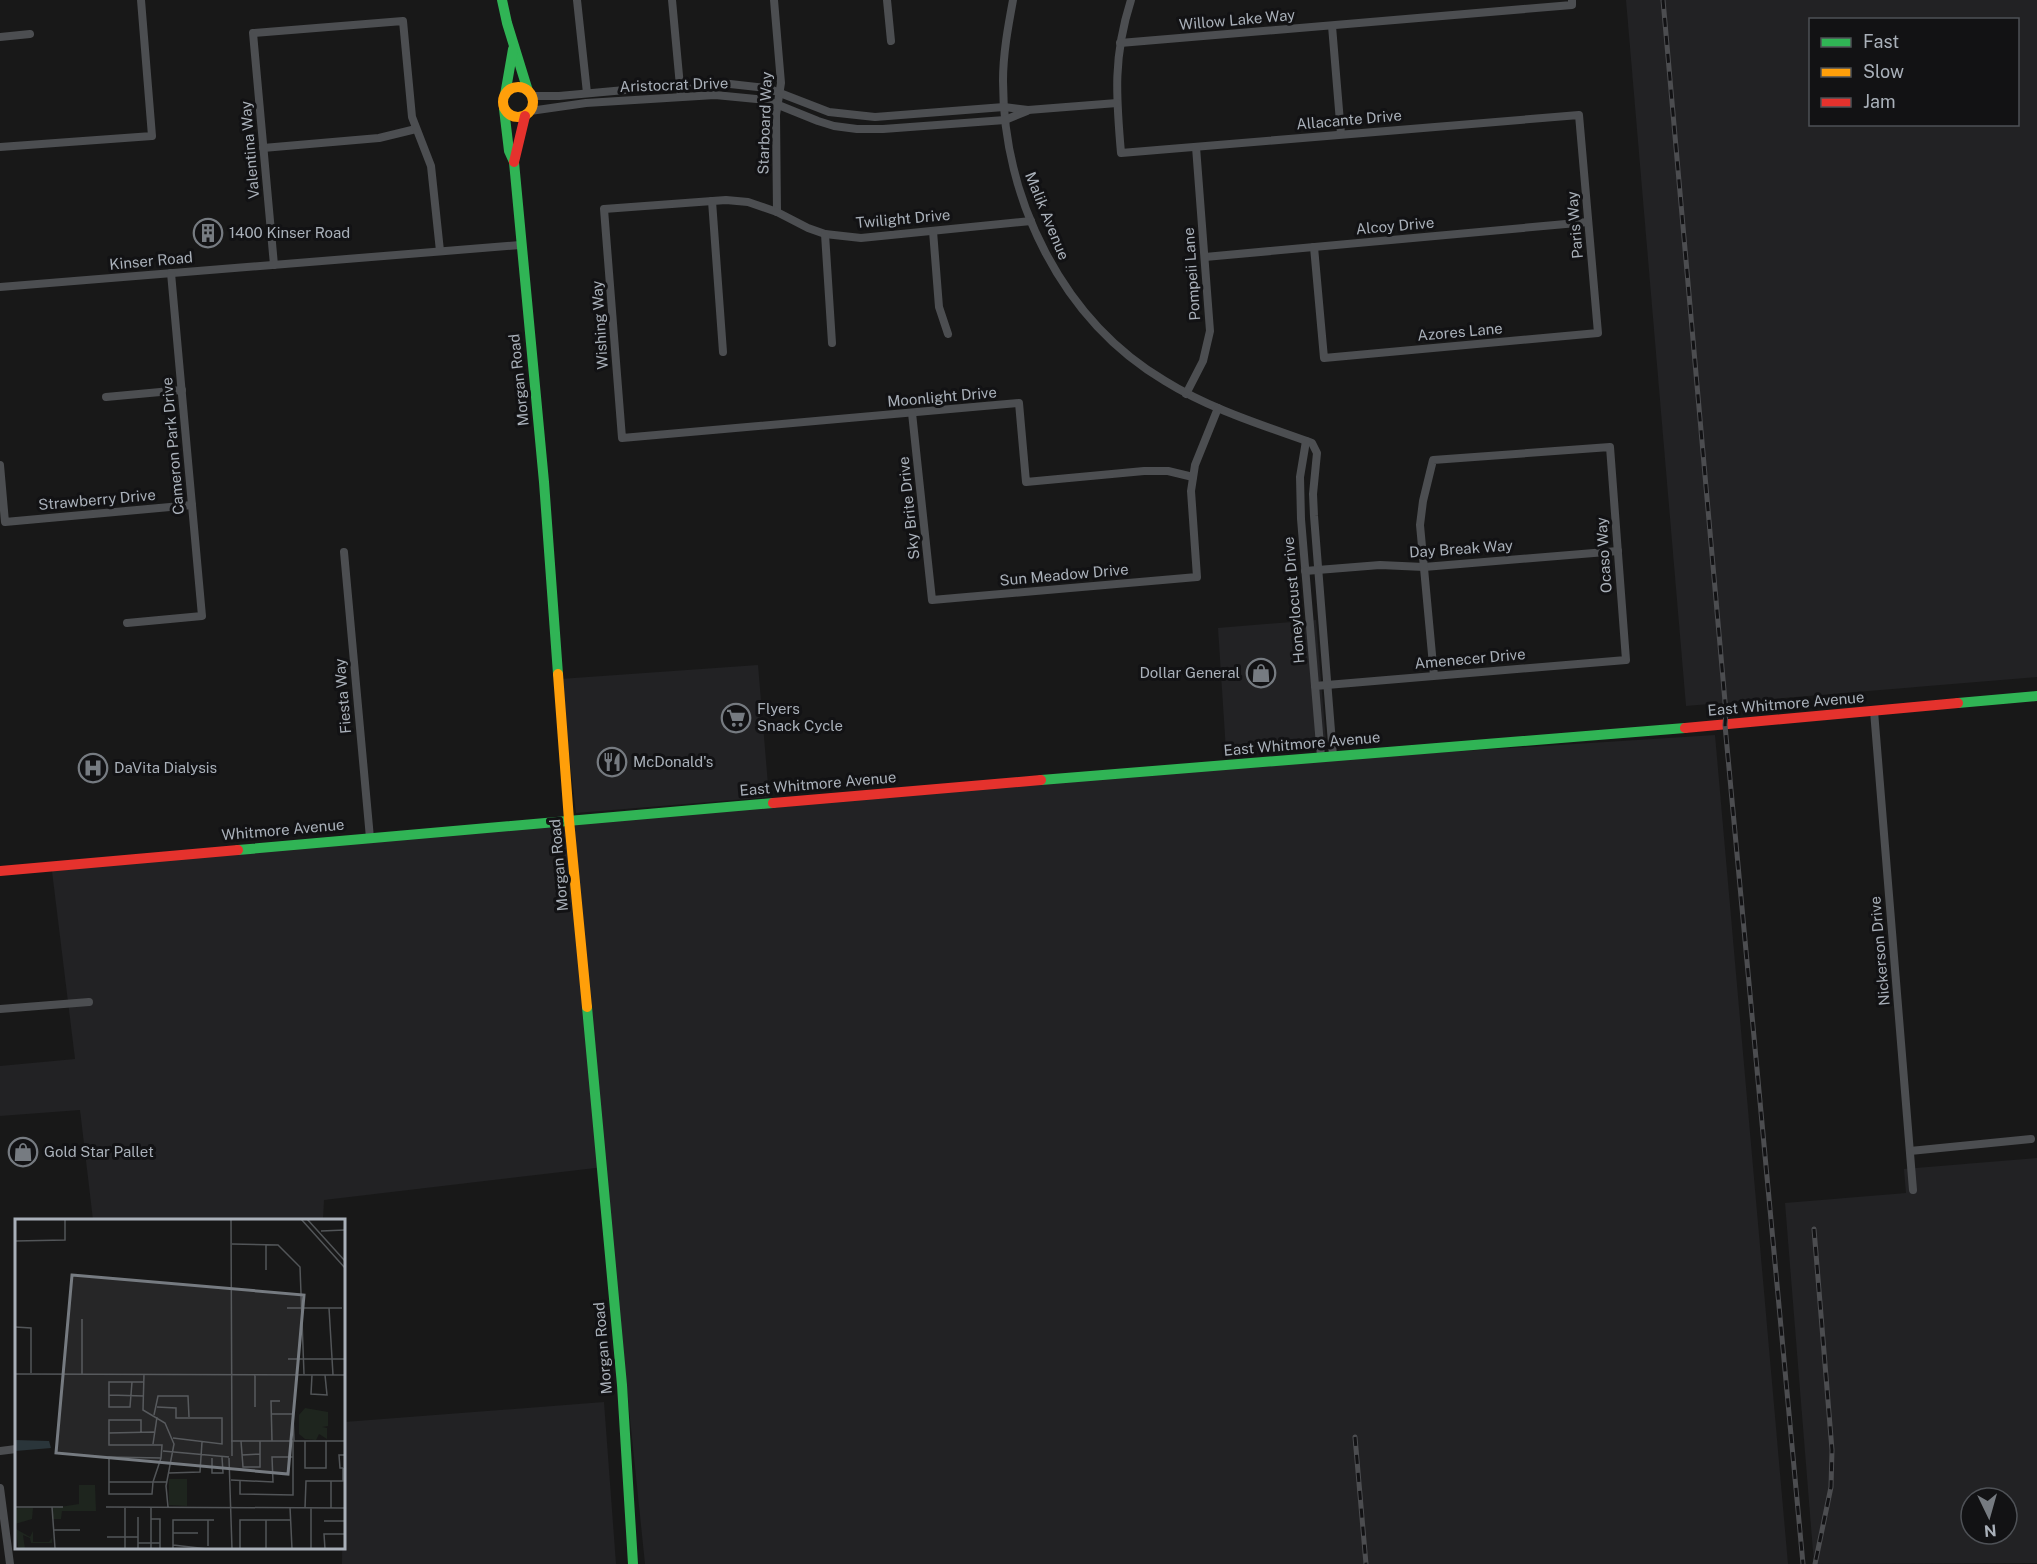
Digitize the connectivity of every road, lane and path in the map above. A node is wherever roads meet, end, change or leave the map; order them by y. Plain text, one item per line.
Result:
1 (141, 0) edge
2 (502, 0) edge
3 (577, 0) edge
4 (672, 0) edge
5 (774, 0) edge
6 (887, 0) edge
7 (1013, 0) edge
8 (1131, 0) edge
9 (1572, 3) edge
10 (1332, 26) junction
11 (30, 34) dead end
12 (0, 37) edge
13 (891, 41) dead end
14 (1120, 43) junction
15 (513, 49) junction
16 (680, 85) junction
17 (530, 93) junction
18 (587, 93) junction
19 (780, 93) junction
20 (505, 95) junction
21 (681, 97) junction
22 (1117, 103) junction
23 (778, 106) junction
24 (1004, 107) junction
25 (504, 109) junction
26 (1028, 110) junction
27 (528, 114) junction
28 (1579, 115) joint
29 (1005, 120) junction
30 (416, 129) junction
31 (1341, 134) junction
32 (0, 147) edge
33 (1196, 147) junction
34 (263, 148) junction
35 (514, 162) junction
36 (712, 201) junction
37 (604, 209) joint
38 (777, 212) junction
39 (1031, 220) junction
40 (1588, 222) junction
41 (933, 231) junction
42 (825, 234) junction
43 (520, 245) junction
44 (1314, 247) junction
45 (440, 251) junction
46 (1204, 257) junction
47 (274, 265) junction
48 (171, 273) junction
49 (0, 287) edge
50 (1598, 333) joint
51 (948, 334) dead end
52 (832, 343) dead end
53 (723, 352) dead end
54 (182, 390) junction
55 (1186, 394) junction
56 (106, 397) dead end
57 (1218, 408) junction
58 (912, 413) junction
59 (622, 438) joint
60 (1309, 442) junction
61 (0, 465) edge
62 (1193, 477) junction
63 (192, 505) junction
64 (1618, 550) junction
65 (344, 552) dead end
66 (1424, 567) junction
67 (1318, 570) junction
68 (1305, 571) junction
69 (932, 600) joint
70 (127, 623) dead end
71 (1626, 660) joint
72 (1434, 676) junction
73 (1327, 684) junction
74 (1315, 686) junction
75 (2037, 696) edge
76 (1874, 711) junction
77 (1327, 757) junction
78 (569, 820) junction
79 (370, 838) junction
80 (0, 871) edge
81 (90, 1002) dead end
82 (0, 1009) edge
83 (2031, 1139) dead end
84 (1910, 1151) junction
85 (1913, 1190) dead end
86 (15, 1449) edge
87 (0, 1451) edge
88 (0, 1488) edge
89 (10, 1564) edge
90 (633, 1564) edge

1 - 32 street
2 - 15 main road
3 - 18 street
4 - 16 street
5 - 19 street, Starboard Way
6 - 13 street
7 - 24 street, Malik Avenue
8 - 14 street
9 - 10 street, Willow Lake Way
10 - 14 street, Willow Lake Way
10 - 31 street
11 - 12 street
14 - 22 street
15 - 17 main road
15 - 20 main road
16 - 18 street, Aristocrat Drive
16 - 19 street, Aristocrat Drive
16 - 21 street
17 - 18 street, Aristocrat Drive
17 - 20 main road
17 - 27 main road
19 - 23 street, Starboard Way
19 - 24 street, Aristocrat Drive
20 - 25 main road
21 - 23 street, Aristocrat Drive
21 - 27 street, Aristocrat Drive
22 - 26 street, Aristocrat Drive
22 - 33 street, Allacante Drive
23 - 29 street, Aristocrat Drive
23 - 38 street, Starboard Way
24 - 26 street, Aristocrat Drive
24 - 29 street, Malik Avenue
25 - 27 main road
25 - 35 main road, Morgan Road
26 - 29 street, Aristocrat Drive
27 - 35 main road, Morgan Road
28 - 31 street, Allacante Drive
28 - 40 street, Paris Way
29 - 39 street, Malik Avenue
30 - 34 street
30 - 34 street, Valentina Way
30 - 45 street
31 - 33 street, Allacante Drive
33 - 46 street, Pompeii Lane
34 - 47 street, Valentina Way
35 - 43 main road, Morgan Road
36 - 37 street, Twilight Drive
36 - 38 street, Twilight Drive
36 - 53 street
37 - 59 street, Wishing Way
38 - 42 street, Twilight Drive
39 - 41 street, Twilight Drive
39 - 55 street, Malik Avenue
40 - 44 street, Alcoy Drive
40 - 50 street, Paris Way
41 - 42 street, Twilight Drive
41 - 51 street
42 - 52 street
43 - 45 street, Kinser Road
43 - 78 main road, Morgan Road
44 - 46 street, Alcoy Drive
44 - 50 street, Azores Lane
45 - 47 street, Kinser Road
46 - 55 street, Pompeii Lane
47 - 48 street, Kinser Road
48 - 49 street, Kinser Road
48 - 54 street, Cameron Park Drive
54 - 56 street
54 - 63 street, Cameron Park Drive
55 - 57 street, Malik Avenue
57 - 60 street, Malik Avenue
57 - 62 street
58 - 59 street, Moonlight Drive
58 - 62 street, Moonlight Drive
58 - 69 street, Sky Brite Drive
60 - 67 street, Honeylocust Drive
60 - 68 street, Honeylocust Drive
61 - 63 street, Strawberry Drive
62 - 69 street, Sun Meadow Drive
63 - 70 street, Cameron Park Drive
64 - 66 street, Day Break Way
64 - 66 street, Ocaso Way
64 - 71 street, Ocaso Way
65 - 79 street, Fiesta Way
66 - 67 street, Day Break Way
66 - 72 street
67 - 68 street, Day Break Way
67 - 73 street, Honeylocust Drive
68 - 74 street, Honeylocust Drive
71 - 72 street, Amenecer Drive
72 - 73 street, Amenecer Drive
73 - 74 street, Amenecer Drive
73 - 77 street, Honeylocust Drive
74 - 77 street, Honeylocust Drive
75 - 76 main road, East Whitmore Avenue
76 - 77 main road, East Whitmore Avenue
76 - 84 street, Nickerson Drive
77 - 78 main road, East Whitmore Avenue
78 - 79 main road, Whitmore Avenue
78 - 90 main road, Morgan Road
79 - 80 main road, Whitmore Avenue
81 - 82 street
83 - 84 street
84 - 85 street, Nickerson Drive
86 - 87 street
88 - 89 street

